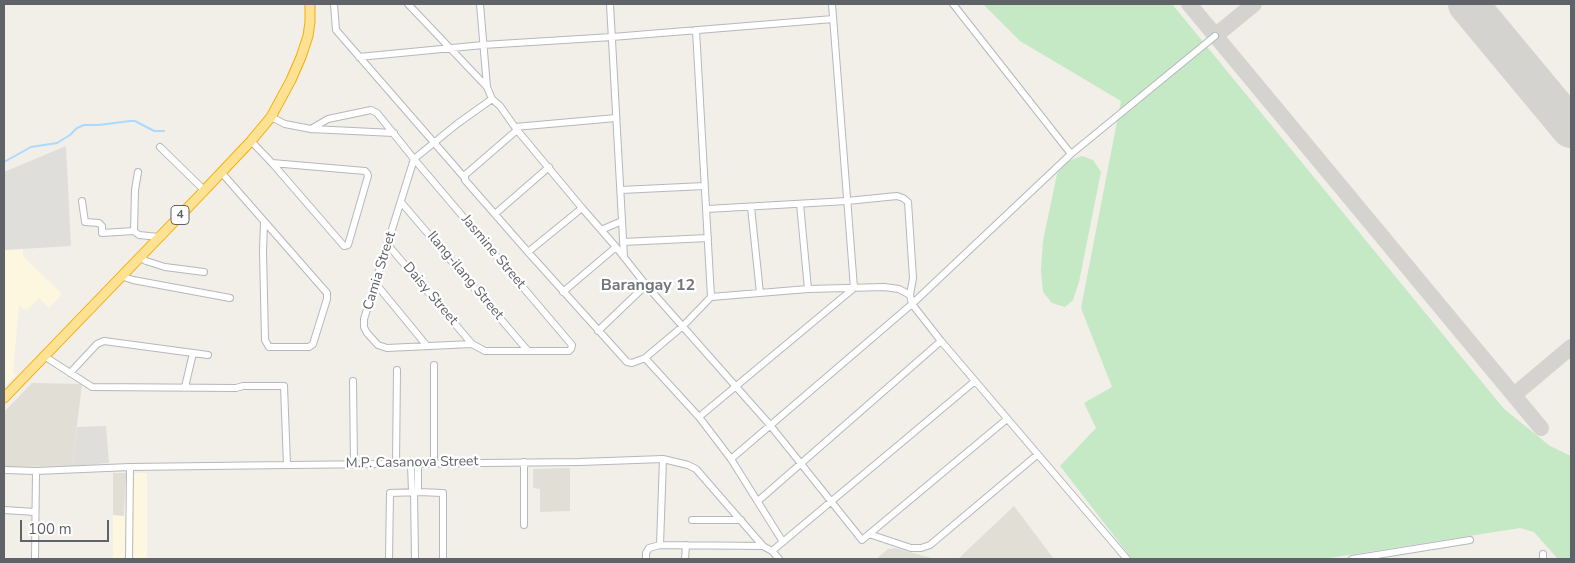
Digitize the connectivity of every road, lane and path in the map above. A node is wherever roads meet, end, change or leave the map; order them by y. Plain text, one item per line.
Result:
1 (310, 4) edge
2 (334, 4) edge
3 (408, 4) edge
4 (480, 4) edge
5 (610, 4) edge
6 (832, 4) edge
7 (953, 4) edge
8 (833, 19) junction
9 (696, 30) junction
10 (1215, 36) dead end
11 (612, 37) junction
12 (483, 45) junction
13 (451, 48) junction
14 (359, 57) junction
15 (487, 87) junction
16 (492, 99) junction
17 (271, 117) junction
18 (616, 118) junction
19 (310, 129) junction
20 (516, 129) junction
21 (394, 133) junction
22 (251, 141) junction
23 (433, 143) junction
24 (160, 147) dead end
25 (1072, 154) junction
26 (414, 159) junction
27 (272, 163) junction
28 (548, 168) junction
29 (138, 172) dead end
30 (221, 172) junction
31 (464, 177) junction
32 (704, 186) junction
33 (204, 190) junction
34 (621, 190) junction
35 (82, 201) dead end
36 (848, 201) junction
37 (401, 202) junction
38 (800, 204) junction
39 (751, 207) junction
40 (582, 208) junction
41 (707, 209) junction
42 (495, 214) junction
43 (622, 221) junction
44 (264, 223) junction
45 (134, 230) junction
46 (601, 230) junction
47 (159, 237) junction
48 (708, 238) junction
49 (623, 242) junction
50 (388, 244) junction
51 (616, 246) junction
52 (528, 252) junction
53 (140, 257) junction
54 (624, 257) junction
55 (204, 272) dead end
56 (122, 276) junction
57 (376, 284) junction
58 (646, 285) junction
59 (808, 288) junction
60 (854, 288) junction
61 (563, 292) junction
62 (760, 293) junction
63 (910, 296) junction
64 (711, 297) junction
65 (230, 298) dead end
66 (912, 304) junction
67 (683, 326) junction
68 (598, 331) junction
69 (941, 340) junction
70 (472, 344) junction
71 (427, 346) junction
72 (528, 351) junction
73 (194, 353) junction
74 (208, 355) dead end
75 (44, 356) junction
76 (645, 358) junction
77 (434, 365) dead end
78 (397, 370) dead end
79 (70, 373) junction
80 (353, 381) dead end
81 (975, 381) junction
82 (185, 387) junction
83 (737, 387) junction
84 (4, 398) edge
85 (699, 417) junction
86 (1007, 418) junction
87 (770, 425) junction
88 (1037, 455) junction
89 (664, 459) junction
90 (731, 459) junction
91 (524, 462) junction
92 (800, 463) junction
93 (354, 464) junction
94 (396, 464) junction
95 (415, 464) junction
96 (434, 464) junction
97 (287, 465) junction
98 (130, 467) junction
99 (4, 470) edge
100 (36, 471) junction
101 (414, 492) junction
102 (758, 501) junction
103 (831, 501) junction
104 (4, 510) edge
105 (35, 512) junction
106 (692, 520) dead end
107 (741, 520) junction
108 (524, 525) dead end
109 (869, 534) junction
110 (1470, 540) dead end
111 (783, 542) junction
112 (660, 545) junction
113 (686, 546) junction
114 (763, 546) junction
115 (772, 552) junction
116 (35, 559) edge
117 (129, 559) edge
118 (389, 559) edge
119 (414, 559) edge
120 (443, 559) edge
121 (646, 559) edge
122 (686, 559) edge
123 (779, 559) edge
124 (1127, 559) edge
125 (1352, 559) edge

1 - 17 highway, 4
2 - 14 street
3 - 13 street
4 - 12 street
5 - 11 street
6 - 8 street
7 - 25 street
8 - 9 street
8 - 36 street
9 - 11 street
9 - 32 street
10 - 25 street
11 - 12 street
11 - 18 street
12 - 13 street
12 - 15 street
13 - 14 street
13 - 15 street
14 - 23 street
15 - 16 street
16 - 20 street
16 - 23 street
17 - 19 street
17 - 22 highway, 4
18 - 20 street
18 - 34 street
19 - 21 street
19 - 21 street, Jasmine Street
20 - 28 street
20 - 31 street
21 - 26 street, Jasmine Street
22 - 27 street
22 - 30 highway, 4
23 - 26 street
23 - 31 street
24 - 33 street
25 - 66 street
26 - 37 street, Camia Street
26 - 72 street, Jasmine Street
27 - 27 street
28 - 40 street
28 - 42 street
29 - 45 street
30 - 33 highway, 4
30 - 44 street
31 - 42 street
32 - 34 street
32 - 41 street
33 - 47 highway, 4
34 - 43 street
35 - 45 street
36 - 38 street
36 - 60 street
36 - 63 street
37 - 50 street, Camia Street
37 - 72 street, Ilang-ilang Street
38 - 39 street
38 - 59 street
39 - 41 street
39 - 62 street
40 - 46 street
40 - 52 street
41 - 48 street
42 - 52 street
43 - 46 street
43 - 49 street
44 - 44 street
45 - 47 street
46 - 51 street
47 - 53 highway, 4
48 - 49 street
48 - 64 street
49 - 54 street
50 - 57 street, Camia Street
50 - 70 street, Daisy Street
51 - 54 street
51 - 61 street
52 - 61 street
53 - 55 street
53 - 56 highway, 4
54 - 58 street
56 - 65 street
56 - 75 highway, 4
57 - 71 street
57 - 71 street, Camia Street
58 - 67 street
58 - 68 street
59 - 60 street
59 - 62 street
60 - 63 street
60 - 83 street
61 - 68 street
62 - 64 street
63 - 66 street
64 - 67 street
66 - 69 street
66 - 87 street
67 - 76 street
67 - 83 street
68 - 76 street
69 - 81 street
69 - 92 street
70 - 71 street, Camia Street
70 - 72 street
73 - 74 street
73 - 79 street
73 - 82 street
75 - 79 street
75 - 84 highway, 4
76 - 85 street
77 - 96 street
78 - 94 street
79 - 82 street
80 - 93 street
81 - 86 street
81 - 103 street
82 - 97 street
83 - 85 street
83 - 87 street
85 - 90 street
86 - 88 street
86 - 109 street
87 - 90 street
87 - 92 street
88 - 109 street
88 - 124 street
89 - 91 street, M.P. Casanova Street
89 - 107 street, M.P. Casanova Street
89 - 112 street
90 - 102 street
91 - 96 street, M.P. Casanova Street
91 - 108 street
92 - 102 street
92 - 103 street
93 - 94 street, M.P. Casanova Street
93 - 97 street, M.P. Casanova Street
94 - 95 street, M.P. Casanova Street
95 - 96 street, M.P. Casanova Street
95 - 101 street
97 - 98 street, M.P. Casanova Street
98 - 100 street, M.P. Casanova Street
98 - 117 street
99 - 100 street, M.P. Casanova Street
100 - 105 street
101 - 118 street
101 - 119 street
101 - 120 street
102 - 111 street
103 - 109 street
103 - 111 street
104 - 105 street
105 - 116 street
106 - 107 street
107 - 114 street, M.P. Casanova Street
110 - 125 street
111 - 115 street
112 - 113 street
112 - 121 street
113 - 114 street
113 - 122 street
114 - 115 street, M.P. Casanova Street
115 - 123 street, M.P. Casanova Street

